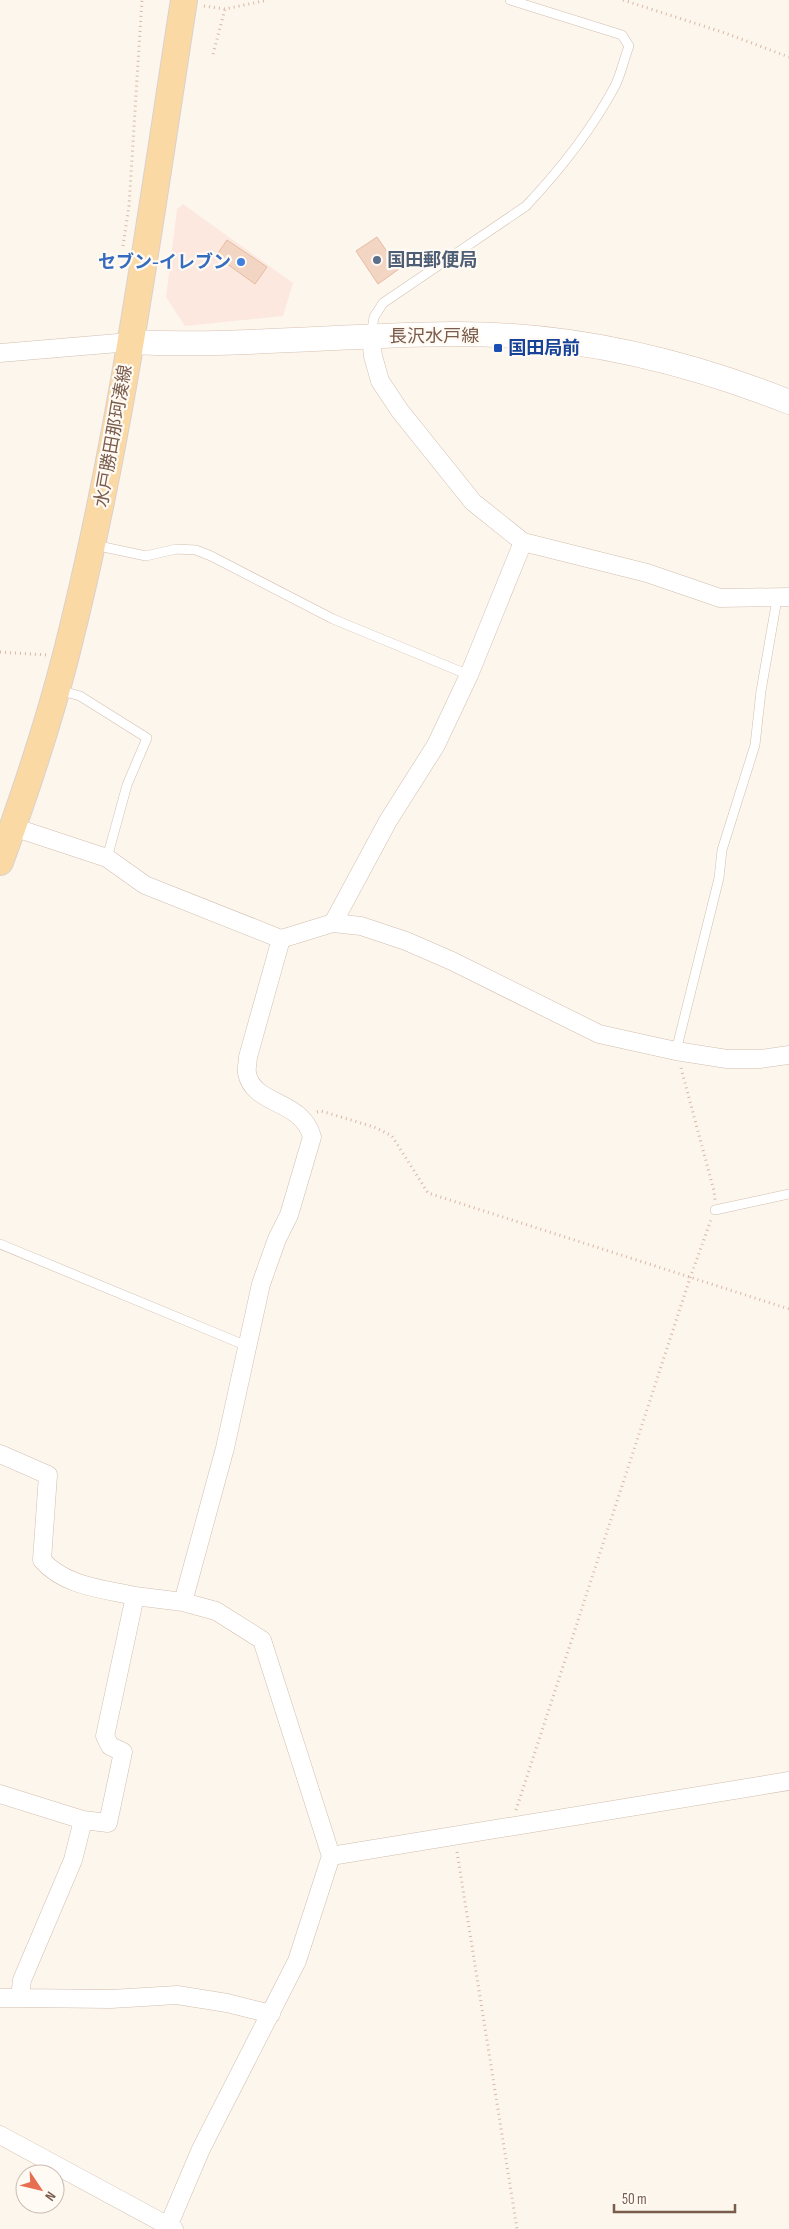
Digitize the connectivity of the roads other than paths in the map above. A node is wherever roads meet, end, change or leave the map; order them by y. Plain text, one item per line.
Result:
1 (510, 0) edge
2 (192, 3) edge
3 (371, 337) junction
4 (130, 342) junction
5 (0, 353) edge
6 (789, 402) edge
7 (523, 542) junction
8 (93, 545) junction
9 (783, 598) edge
10 (469, 674) junction
11 (56, 690) junction
12 (13, 827) junction
13 (107, 858) junction
14 (0, 862) edge
15 (333, 923) junction
16 (281, 939) junction
17 (676, 1051) junction
18 (789, 1055) edge
19 (789, 1194) edge
20 (715, 1210) road end
21 (0, 1244) edge
22 (247, 1346) junction
23 (0, 1454) edge
24 (135, 1596) junction
25 (183, 1602) junction
26 (789, 1782) edge
27 (0, 1794) edge
28 (82, 1820) junction
29 (331, 1856) junction
30 (0, 1998) edge
31 (20, 1998) junction
32 (271, 2014) junction
33 (0, 2135) edge
34 (169, 2228) edge

1 - 3 lane
2 - 4 main road, 水戸勝田那珂湊線
3 - 4 main road, 長沢水戸線
3 - 6 main road, 長沢水戸線
3 - 7 street
4 - 5 street
4 - 8 main road, 水戸勝田那珂湊線
7 - 9 street
7 - 10 street
8 - 10 lane
8 - 11 main road, 水戸勝田那珂湊線
9 - 17 lane
10 - 15 street
11 - 12 main road, 水戸勝田那珂湊線
11 - 13 lane
12 - 13 street
12 - 14 main road, 水戸勝田那珂湊線
13 - 16 street
15 - 16 street
15 - 17 street
16 - 22 street
17 - 18 street
19 - 20 lane
21 - 22 lane
22 - 25 street
23 - 24 street
24 - 25 street
24 - 28 street
25 - 29 street
26 - 29 street
27 - 28 street
28 - 31 street
29 - 32 street
30 - 31 street
31 - 32 street
32 - 34 street
33 - 34 street

